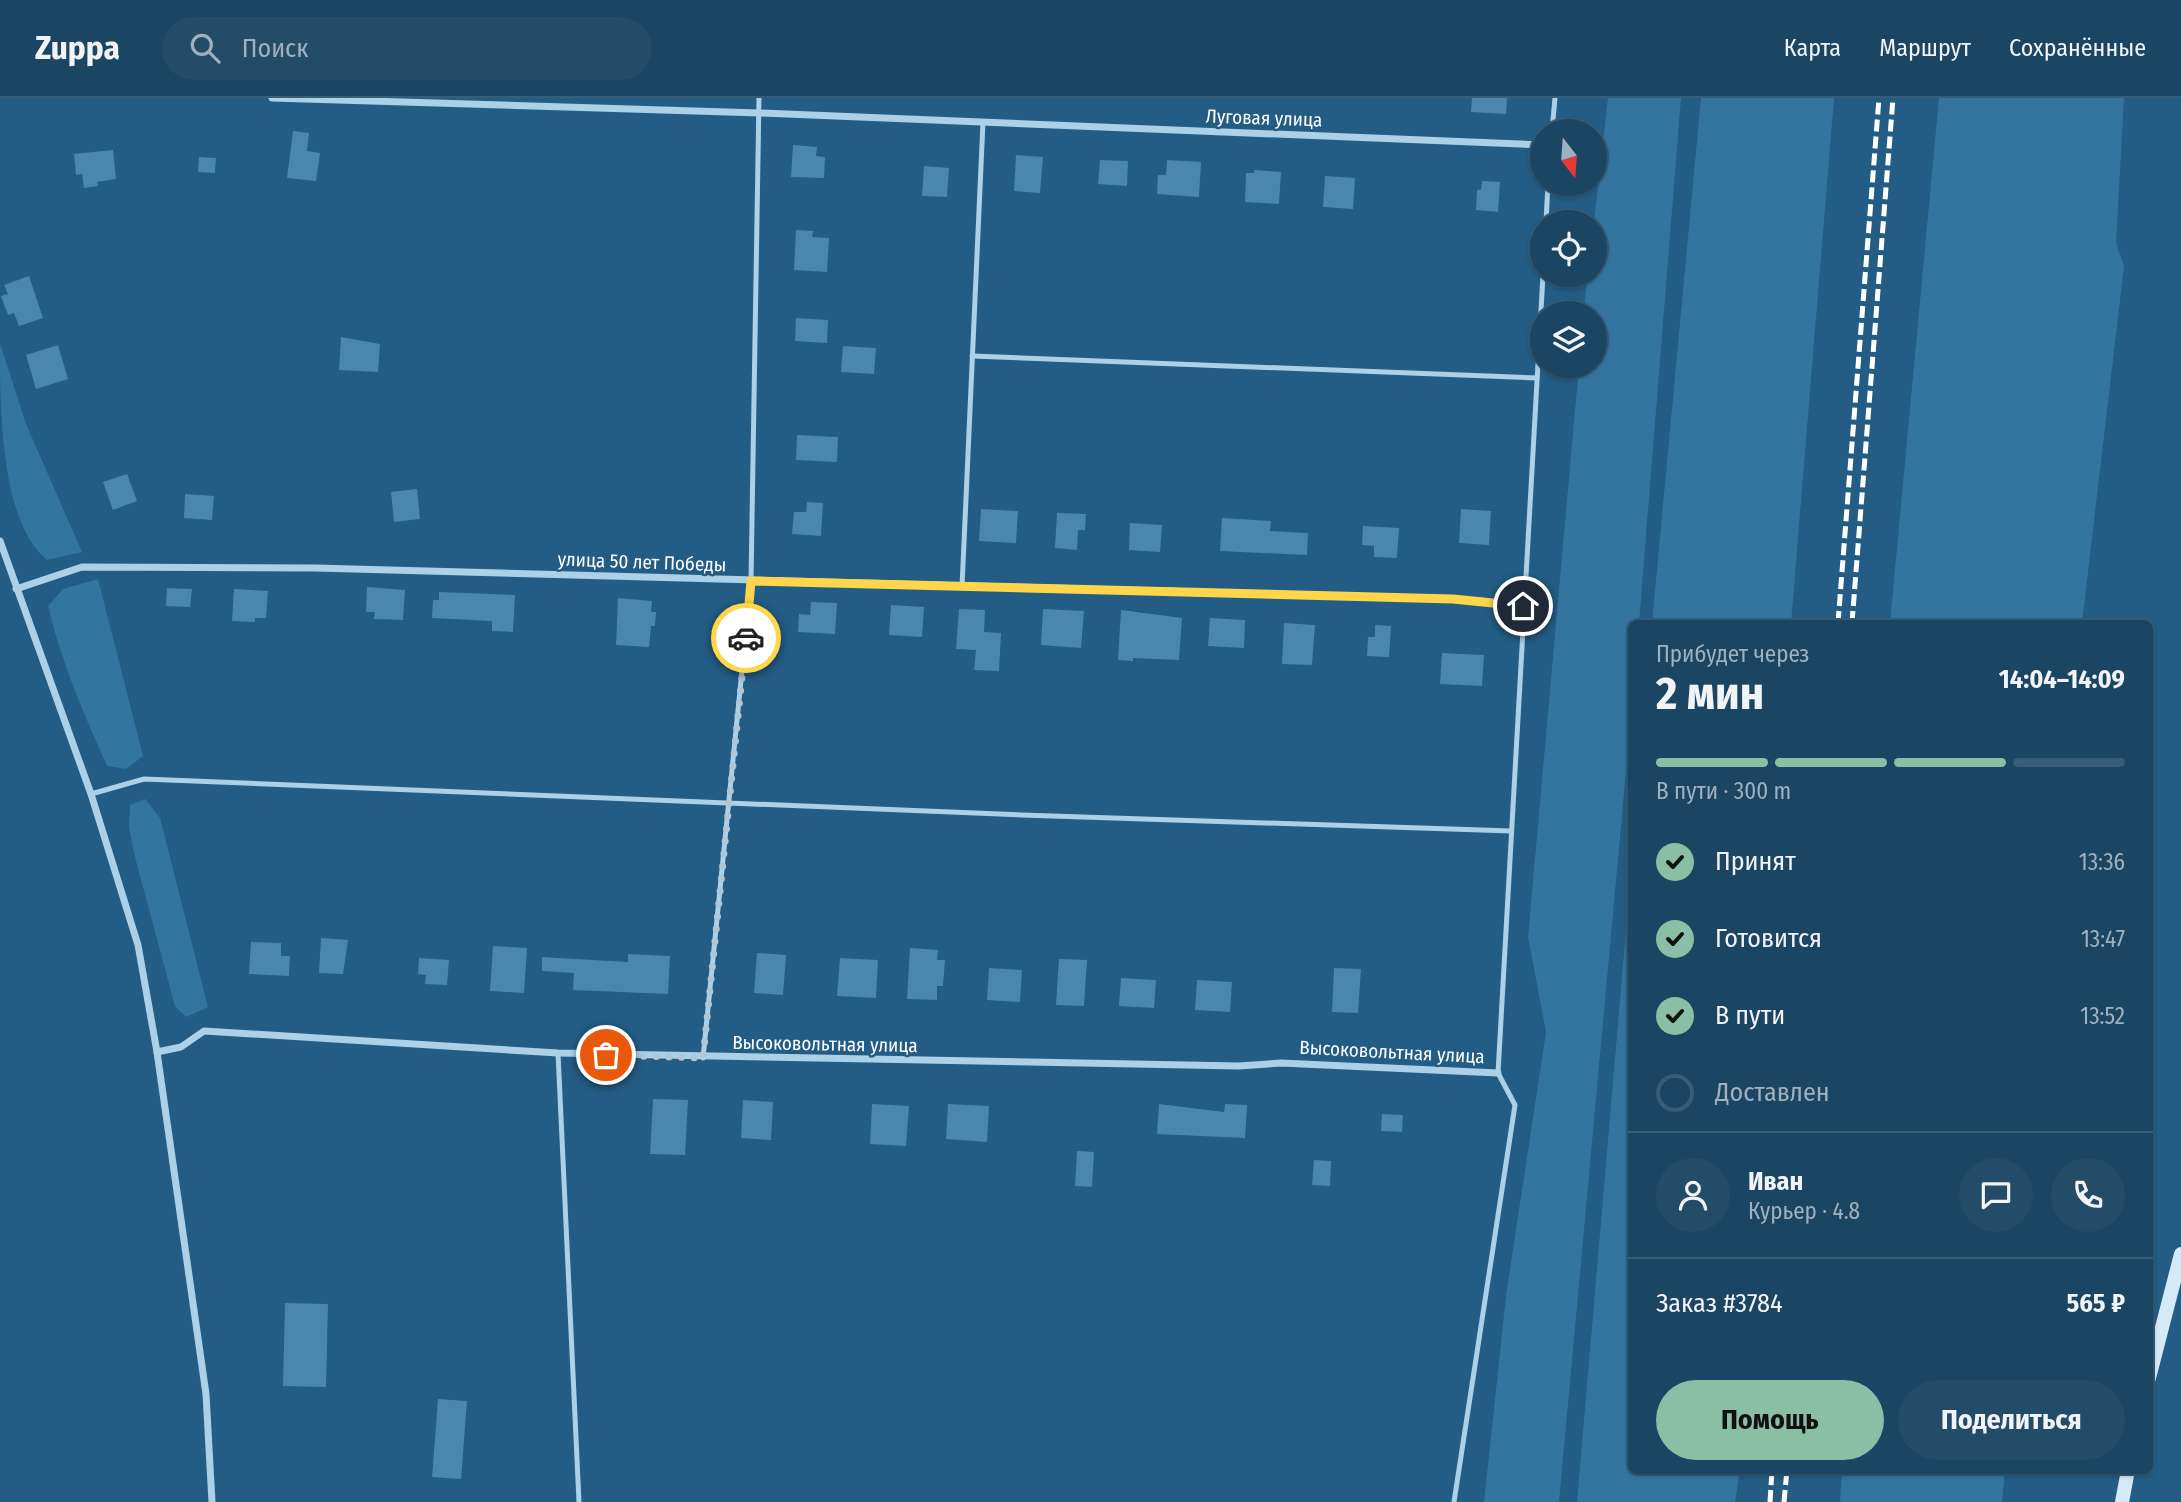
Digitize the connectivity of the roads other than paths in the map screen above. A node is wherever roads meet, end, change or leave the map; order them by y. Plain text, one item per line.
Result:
1 (272, 98) edge
2 (759, 98) edge
3 (1555, 98) edge
4 (760, 113) junction
5 (1553, 119) edge
6 (982, 122) junction
7 (1530, 145) edge
8 (972, 356) junction
9 (1530, 378) edge
10 (1537, 378) edge
11 (0, 541) edge
12 (751, 581) junction
13 (962, 587) junction
14 (16, 589) junction
15 (1523, 606) junction
16 (91, 794) junction
17 (729, 803) junction
18 (1511, 831) junction
19 (157, 1052) junction
20 (558, 1053) junction
21 (703, 1058) junction
22 (1498, 1073) junction
23 (2181, 1254) edge
24 (2153, 1362) edge
25 (2128, 1474) edge
26 (212, 1502) edge
27 (579, 1502) edge
28 (1454, 1502) edge
29 (2122, 1502) edge

1 - 4 street, Луговая улица
2 - 4 lane
3 - 5 lane
4 - 6 street, Луговая улица
4 - 12 lane
6 - 7 street, Луговая улица
6 - 8 lane
8 - 9 lane
8 - 13 lane
10 - 15 lane
11 - 14 street
12 - 13 street, улица 50 лет Победы
12 - 14 street, улица 50 лет Победы
12 - 17 lane
13 - 15 street, улица 50 лет Победы
14 - 16 street
15 - 18 lane
16 - 17 lane
16 - 19 street
17 - 18 lane
17 - 21 lane
18 - 22 lane
19 - 20 street, Высоковольтная улица
19 - 26 street
20 - 21 street, Высоковольтная улица
20 - 27 lane
21 - 22 street, Высоковольтная улица
22 - 28 lane
23 - 24 main road
25 - 29 main road

